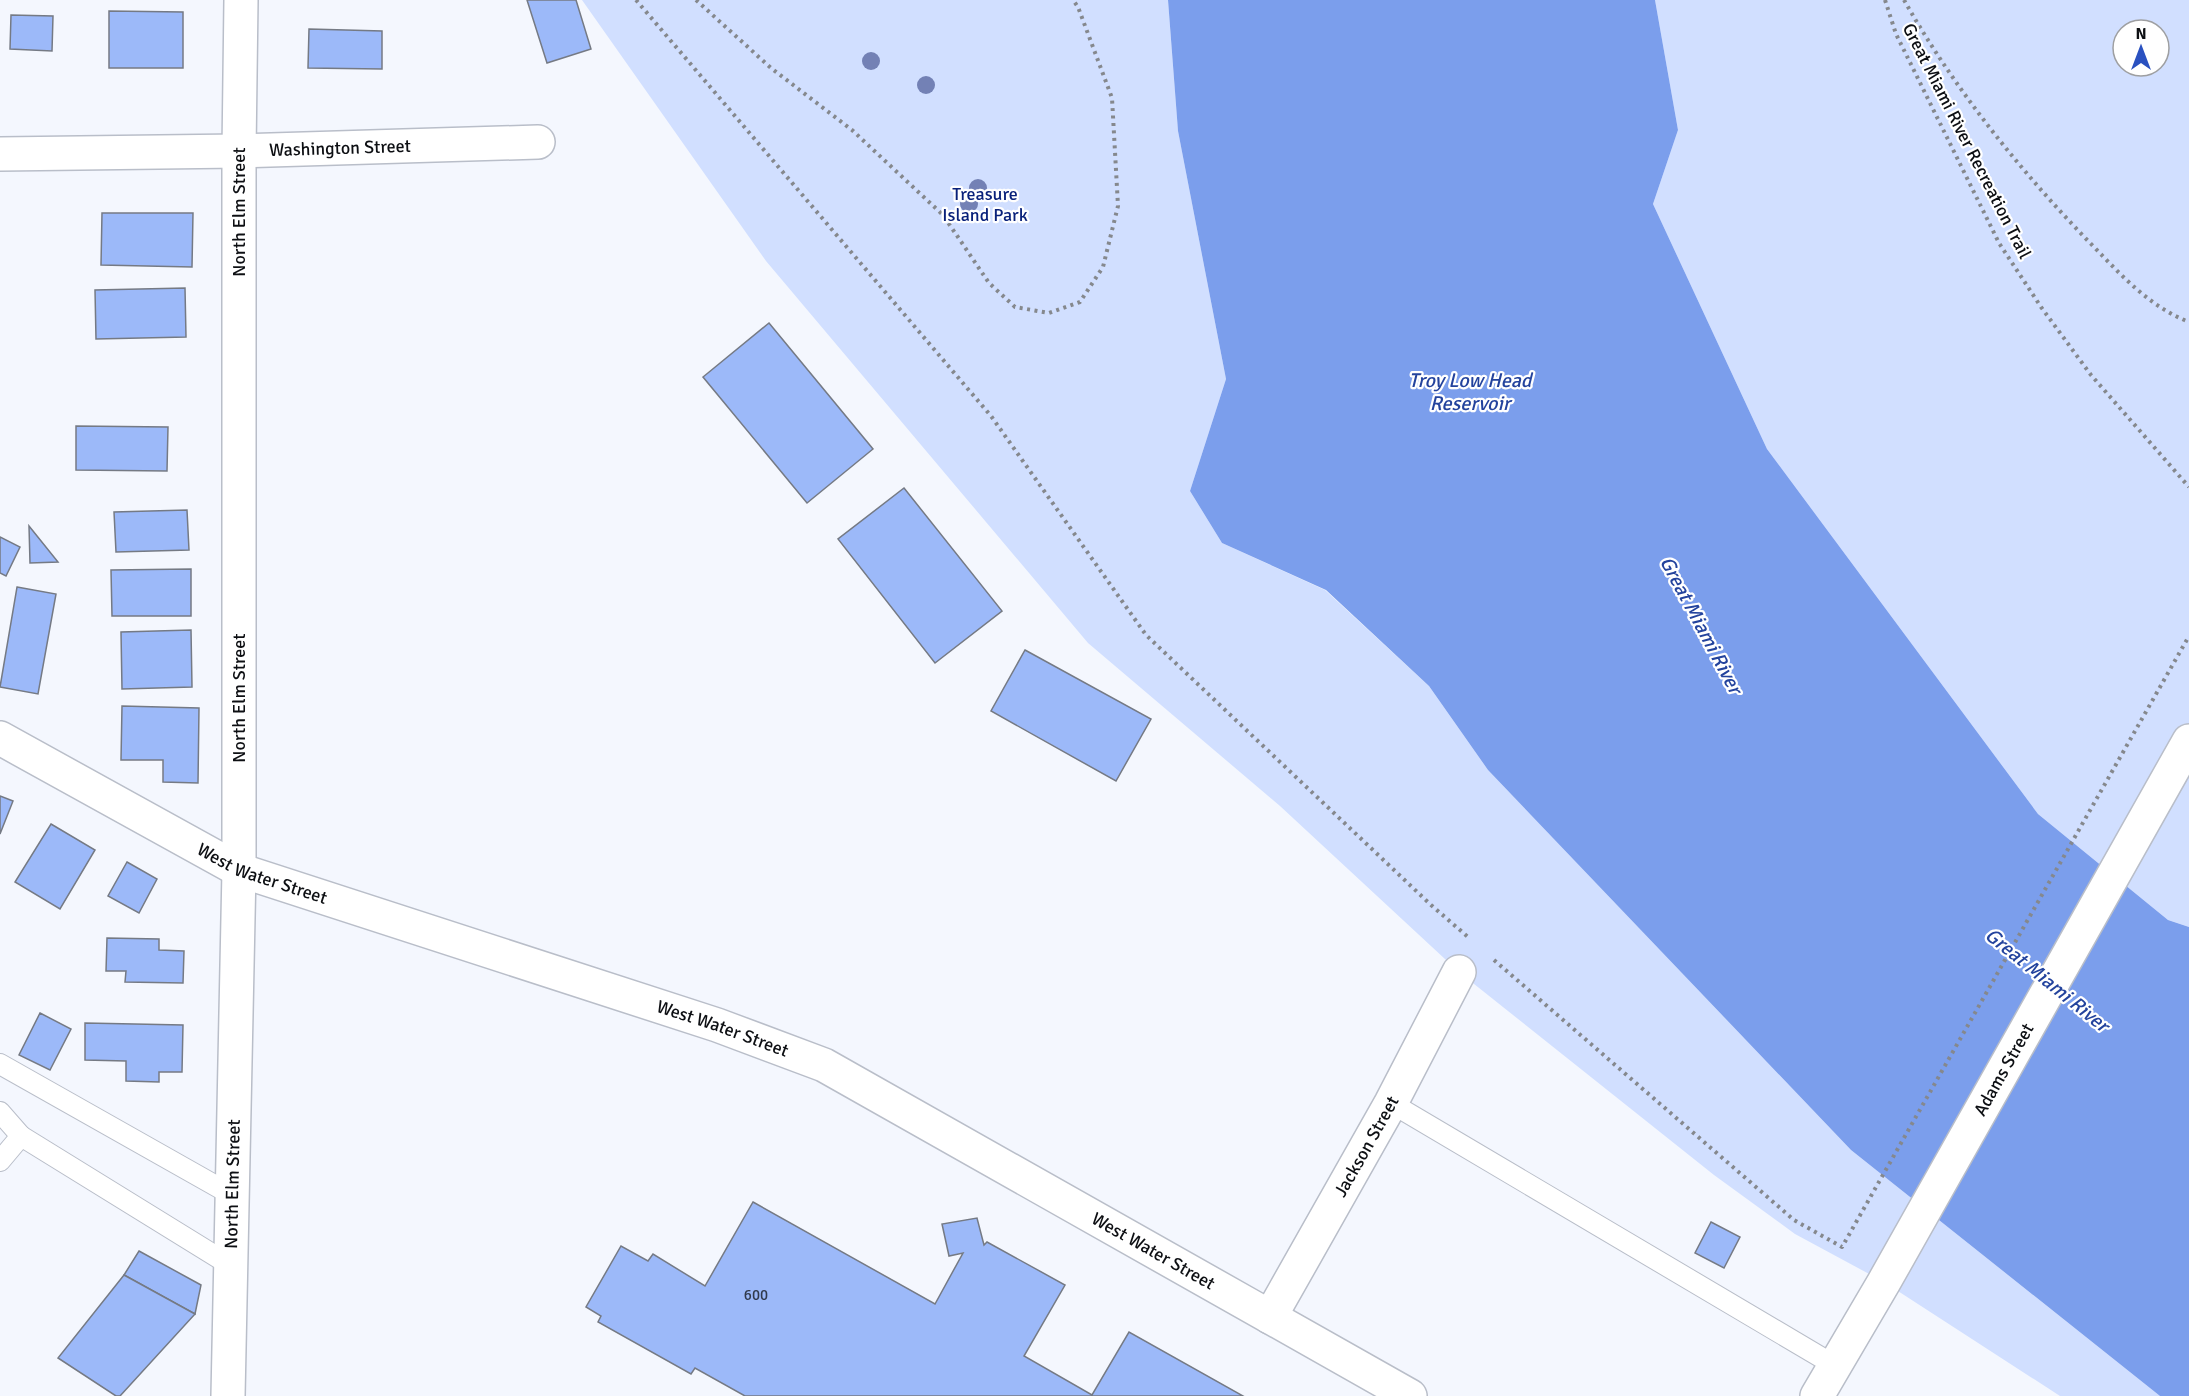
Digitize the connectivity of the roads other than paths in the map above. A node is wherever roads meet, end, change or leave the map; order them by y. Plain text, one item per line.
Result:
1 (241, 0) edge
2 (538, 142) dead end
3 (238, 151) junction
4 (0, 154) edge
5 (0, 738) edge
6 (2189, 741) edge
7 (238, 870) junction
8 (1459, 972) dead end
9 (0, 1064) edge
10 (1391, 1103) junction
11 (0, 1112) edge
12 (21, 1136) junction
13 (2, 1152) edge
14 (232, 1195) junction
15 (230, 1265) junction
16 (1270, 1317) junction
17 (1834, 1365) junction
18 (228, 1396) edge
19 (1410, 1396) edge
20 (1817, 1396) edge

1 - 3 street, North Elm Street
2 - 3 street, Washington Street
3 - 4 street, Washington Street
3 - 7 street, North Elm Street
5 - 7 street, West Water Street
6 - 17 street, Adams Street
7 - 14 street, North Elm Street
7 - 16 street, West Water Street
8 - 10 street, Jackson Street
9 - 14 lane
10 - 16 street, Jackson Street
10 - 17 lane
11 - 12 lane
12 - 13 lane
12 - 15 lane
14 - 15 street, North Elm Street
15 - 18 street, North Elm Street
16 - 19 street, West Water Street
17 - 20 street, Adams Street

